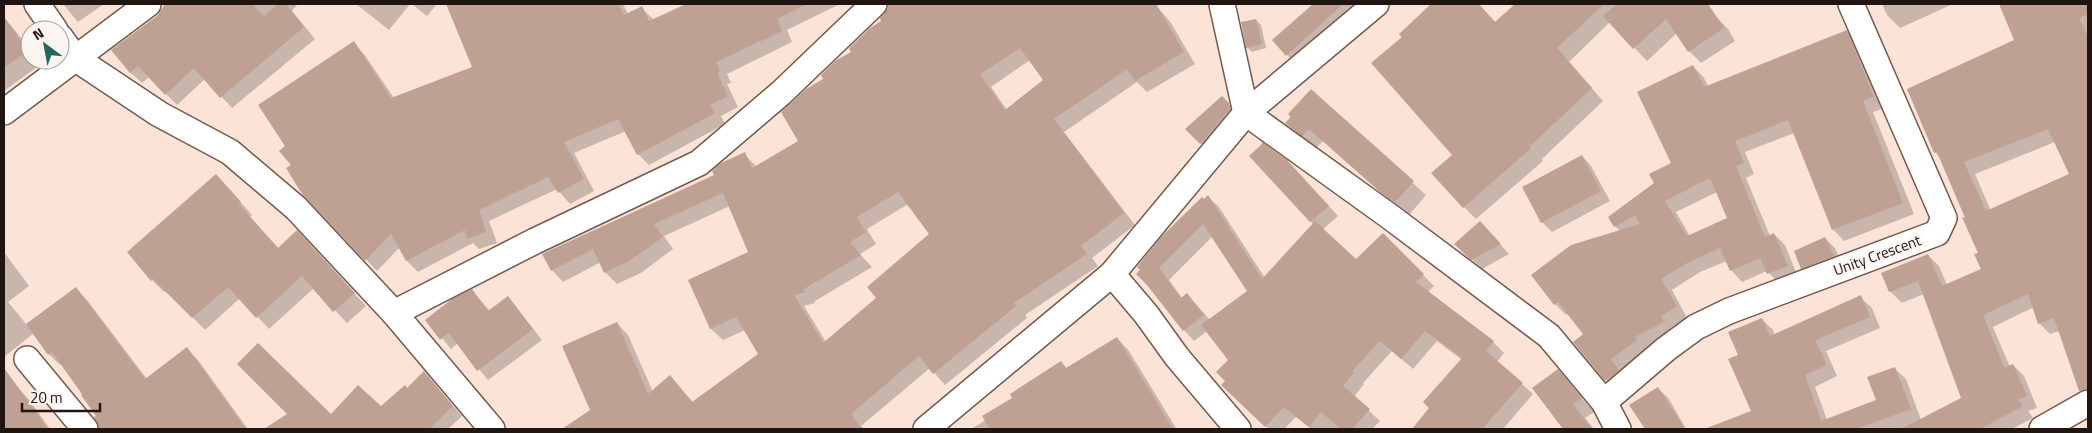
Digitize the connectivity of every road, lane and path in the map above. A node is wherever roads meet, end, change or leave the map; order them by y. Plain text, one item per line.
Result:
1 (37, 4) edge
2 (148, 4) edge
3 (874, 4) edge
4 (1222, 4) edge
5 (1376, 4) edge
6 (1851, 4) edge
7 (48, 20) edge
8 (70, 51) edge
9 (75, 58) junction
10 (4, 112) edge
11 (1246, 113) junction
12 (1112, 274) junction
13 (394, 313) junction
14 (27, 359) dead end
15 (1604, 402) junction
16 (2088, 403) edge
17 (85, 429) edge
18 (492, 429) edge
19 (926, 429) edge
20 (1238, 429) edge
21 (1618, 429) edge
22 (2042, 429) edge

1 - 7 street
2 - 9 street
3 - 13 street
4 - 11 street
5 - 11 street
6 - 15 street, Unity Crescent
8 - 9 street
9 - 10 street
9 - 13 street
11 - 12 street
11 - 15 street
12 - 19 street
12 - 20 street
13 - 18 street
14 - 17 street
15 - 21 street
16 - 22 street

